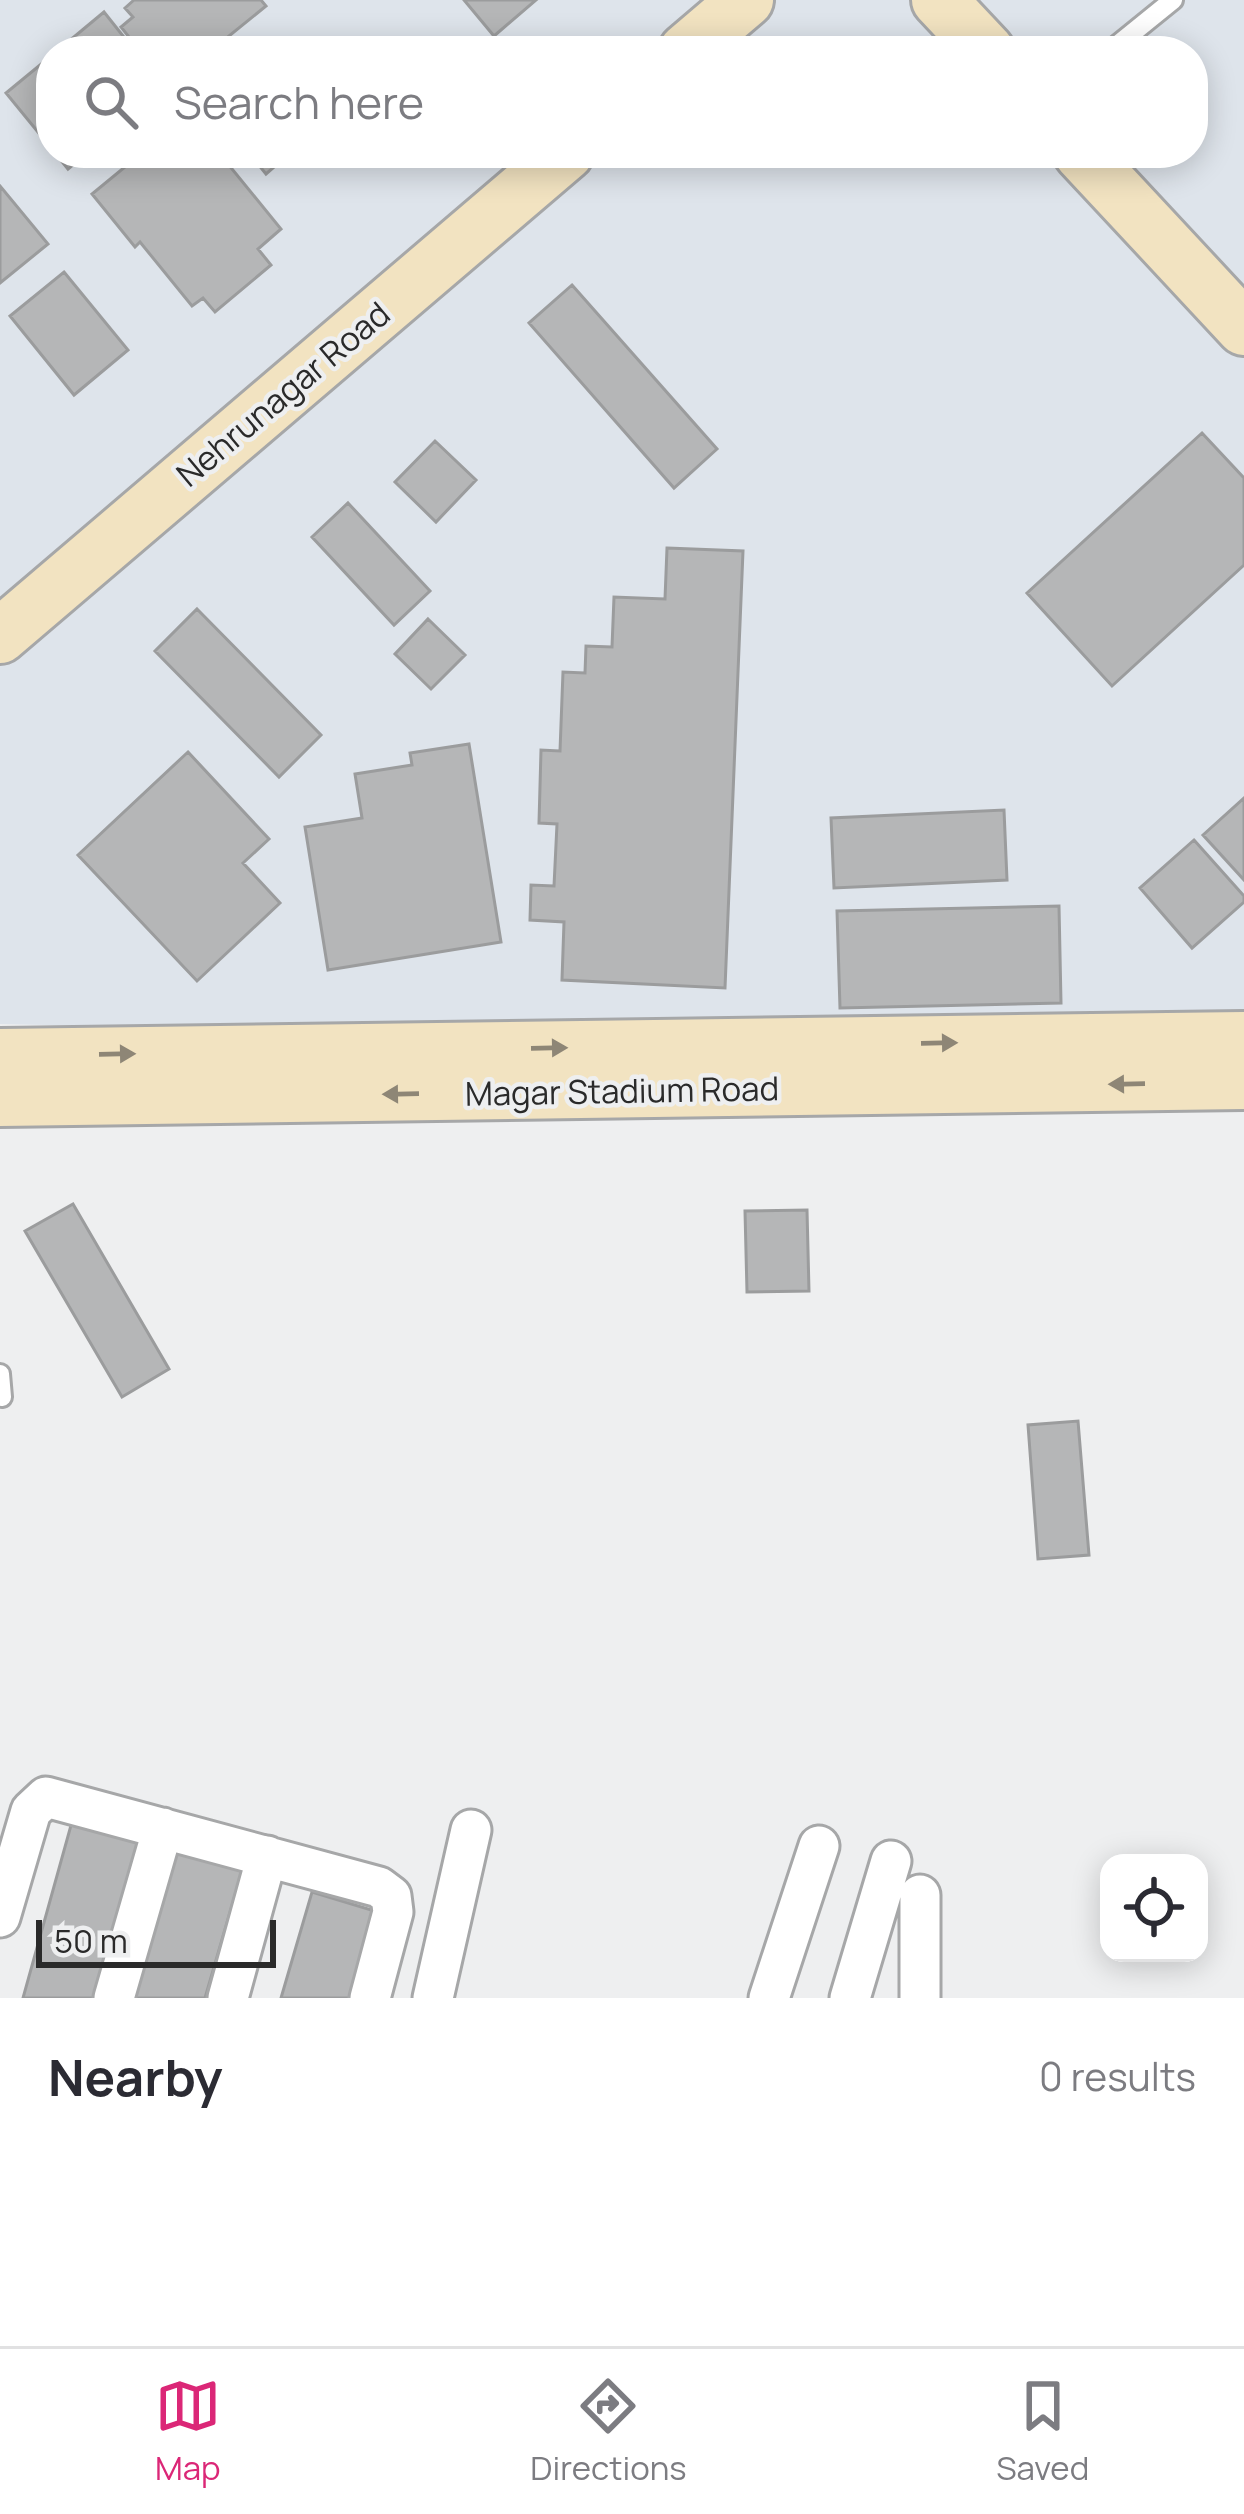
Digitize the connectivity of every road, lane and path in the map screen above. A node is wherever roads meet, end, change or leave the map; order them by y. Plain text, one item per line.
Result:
1 (746, 0) edge
2 (939, 0) edge
3 (1173, 0) edge
4 (704, 36) edge
5 (972, 36) edge
6 (1129, 36) edge
7 (548, 168) edge
8 (1095, 168) edge
9 (1244, 328) edge
10 (0, 636) edge
11 (1244, 1039) edge
12 (0, 1056) edge
13 (1244, 1082) edge
14 (0, 1099) edge
15 (0, 1374) edge
16 (2, 1397) edge
17 (164, 1828) junction
18 (471, 1830) dead end
19 (819, 1846) dead end
20 (267, 1856) junction
21 (891, 1861) dead end
22 (920, 1895) dead end
23 (0, 1916) edge
24 (114, 1998) edge
25 (228, 1998) edge
26 (370, 1998) edge
27 (433, 1998) edge
28 (769, 1998) edge
29 (850, 1998) edge
30 (920, 1998) edge

1 - 4 street
2 - 5 street
3 - 6 lane
7 - 10 street, Nehrunagar Road
8 - 9 street
12 -> 11 street, Magar Stadium Road
13 -> 14 street, Magar Stadium Road
15 - 16 lane
17 - 20 street
17 - 23 street
17 - 24 street
18 - 27 street
19 - 28 street
20 - 25 street
20 - 26 street
21 - 29 street
22 - 30 street

